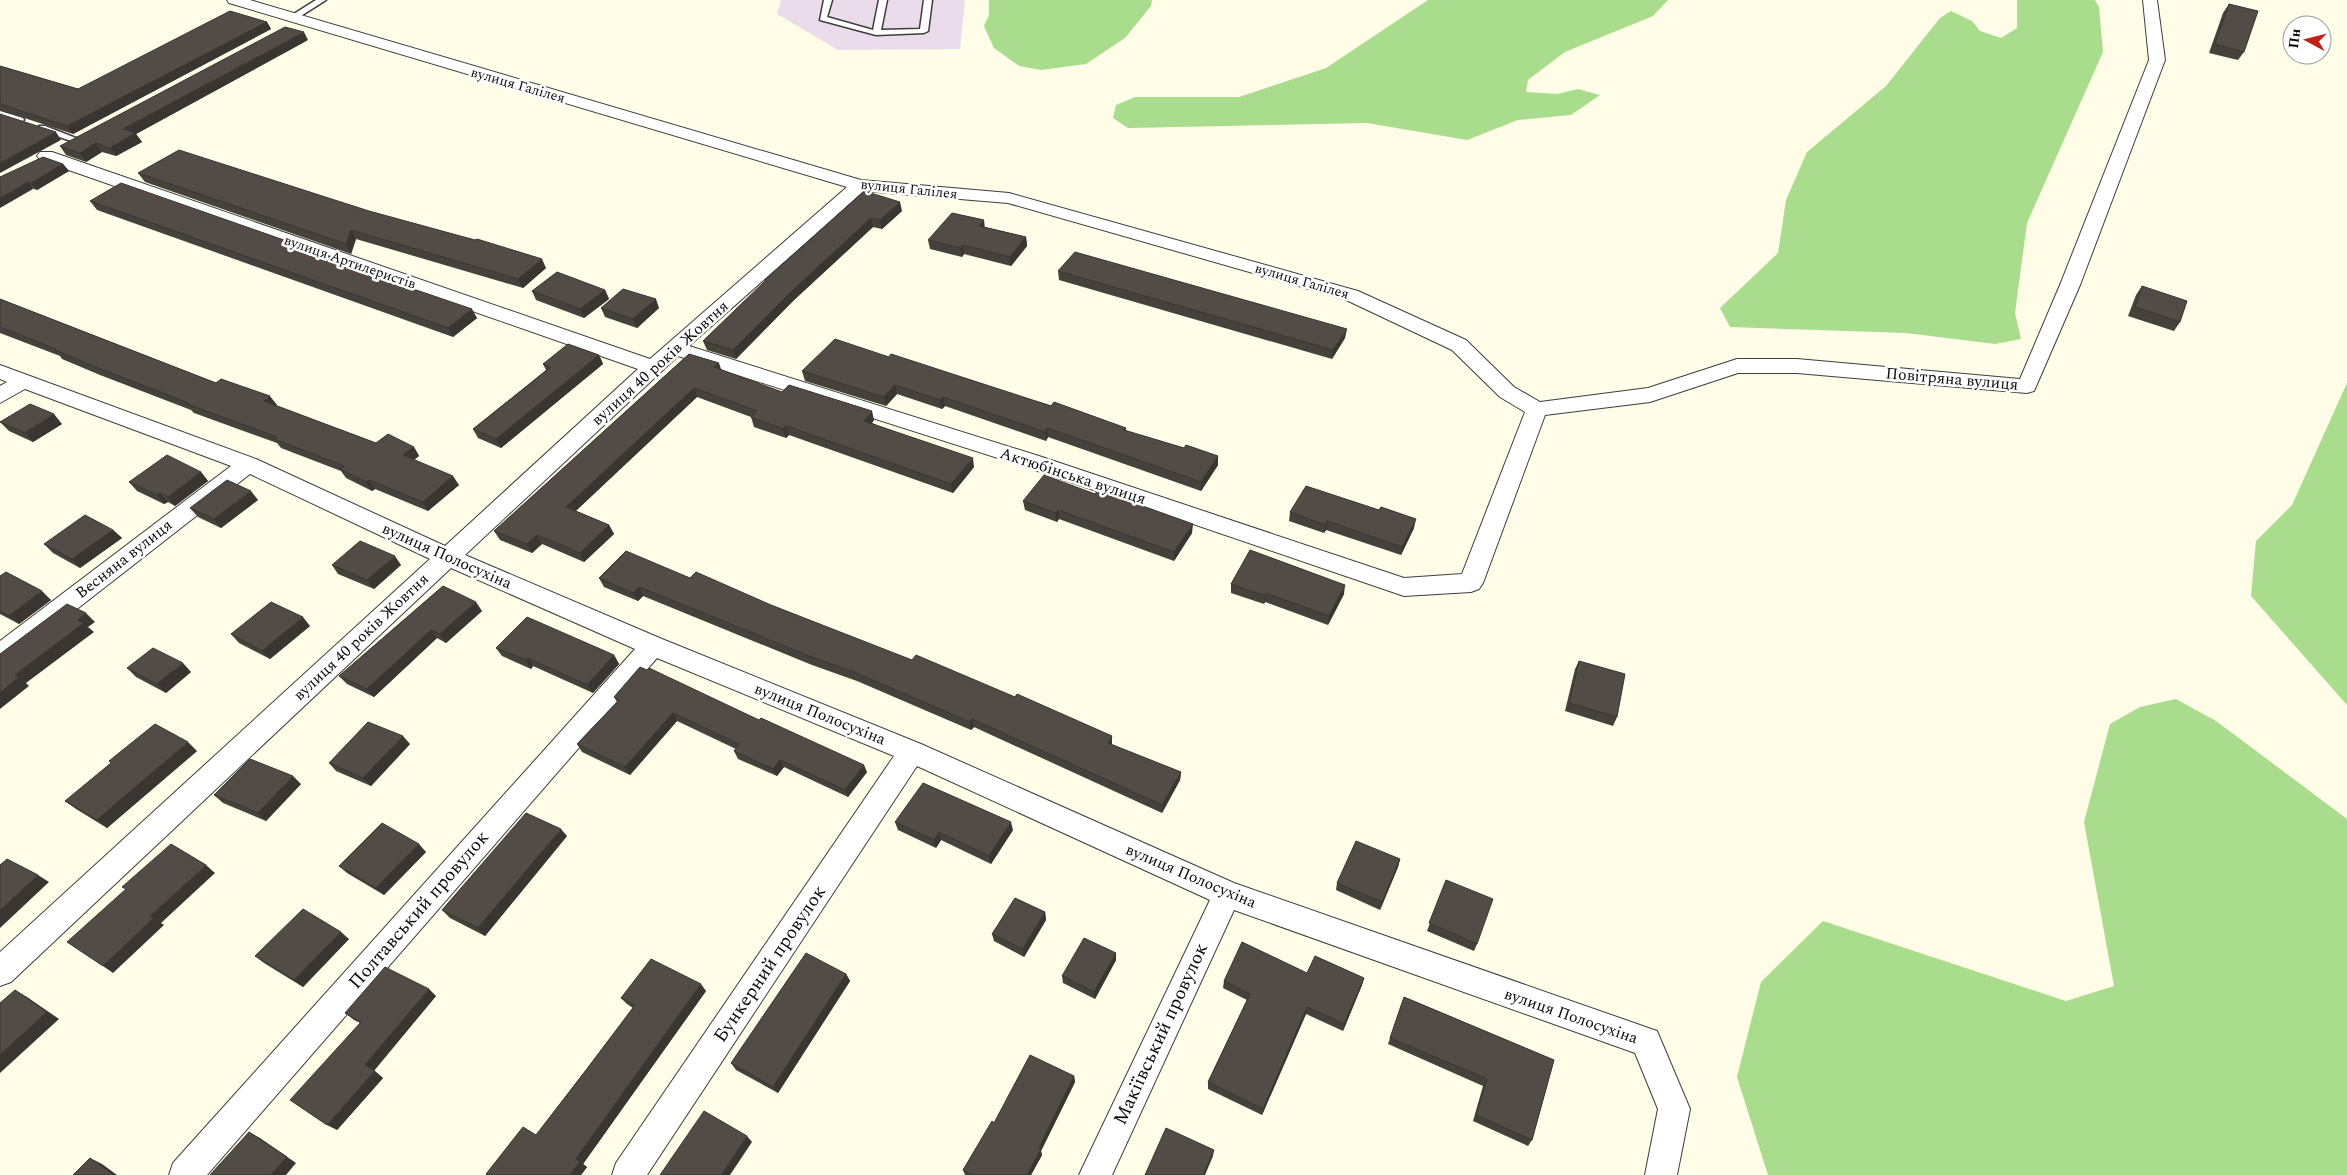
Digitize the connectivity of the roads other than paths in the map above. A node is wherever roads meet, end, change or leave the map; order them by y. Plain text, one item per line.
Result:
1 (234, 0) edge
2 (322, 0) edge
3 (828, 0) edge
4 (883, 0) edge
5 (928, 0) edge
6 (2150, 0) edge
7 (292, 23) junction
8 (876, 33) junction
9 (0, 114) edge
10 (94, 131) edge
11 (77, 140) junction
12 (860, 185) junction
13 (676, 349) junction
14 (653, 367) junction
15 (11, 377) edge
16 (0, 396) edge
17 (1537, 409) junction
18 (248, 464) junction
19 (447, 557) junction
20 (653, 646) junction
21 (0, 655) edge
22 (912, 752) junction
23 (1226, 894) junction
24 (0, 972) edge
25 (185, 1175) edge
26 (628, 1175) edge
27 (1095, 1175) edge
28 (1662, 1175) edge

1 - 7 street, вулиця Галілея
2 - 7 lane
3 - 8 lane
4 - 8 lane
5 - 8 lane
6 - 17 street, Повітряна вулиця
7 - 12 street, вулиця Галілея
9 - 11 lane
10 - 11 street, вулиця Артилеристів
11 - 14 street, вулиця Артилеристів
12 - 13 street, вулиця 40 років Жовтня
12 - 17 street, вулиця Галілея
13 - 14 street, вулиця 40 років Жовтня
13 - 17 street, Актюбінська вулиця
14 - 19 street, вулиця 40 років Жовтня
15 - 16 street
15 - 18 street, вулиця Полосухіна
18 - 19 street, вулиця Полосухіна
18 - 21 street, Весняна вулиця
19 - 20 street, вулиця Полосухіна
19 - 24 street, вулиця 40 років Жовтня
20 - 22 street, вулиця Полосухіна
20 - 25 street, Полтавський провулок
22 - 23 street, вулиця Полосухіна
22 - 26 street, Бункерний провулок
23 - 27 street, Макіївський провулок
23 - 28 street, вулиця Полосухіна

